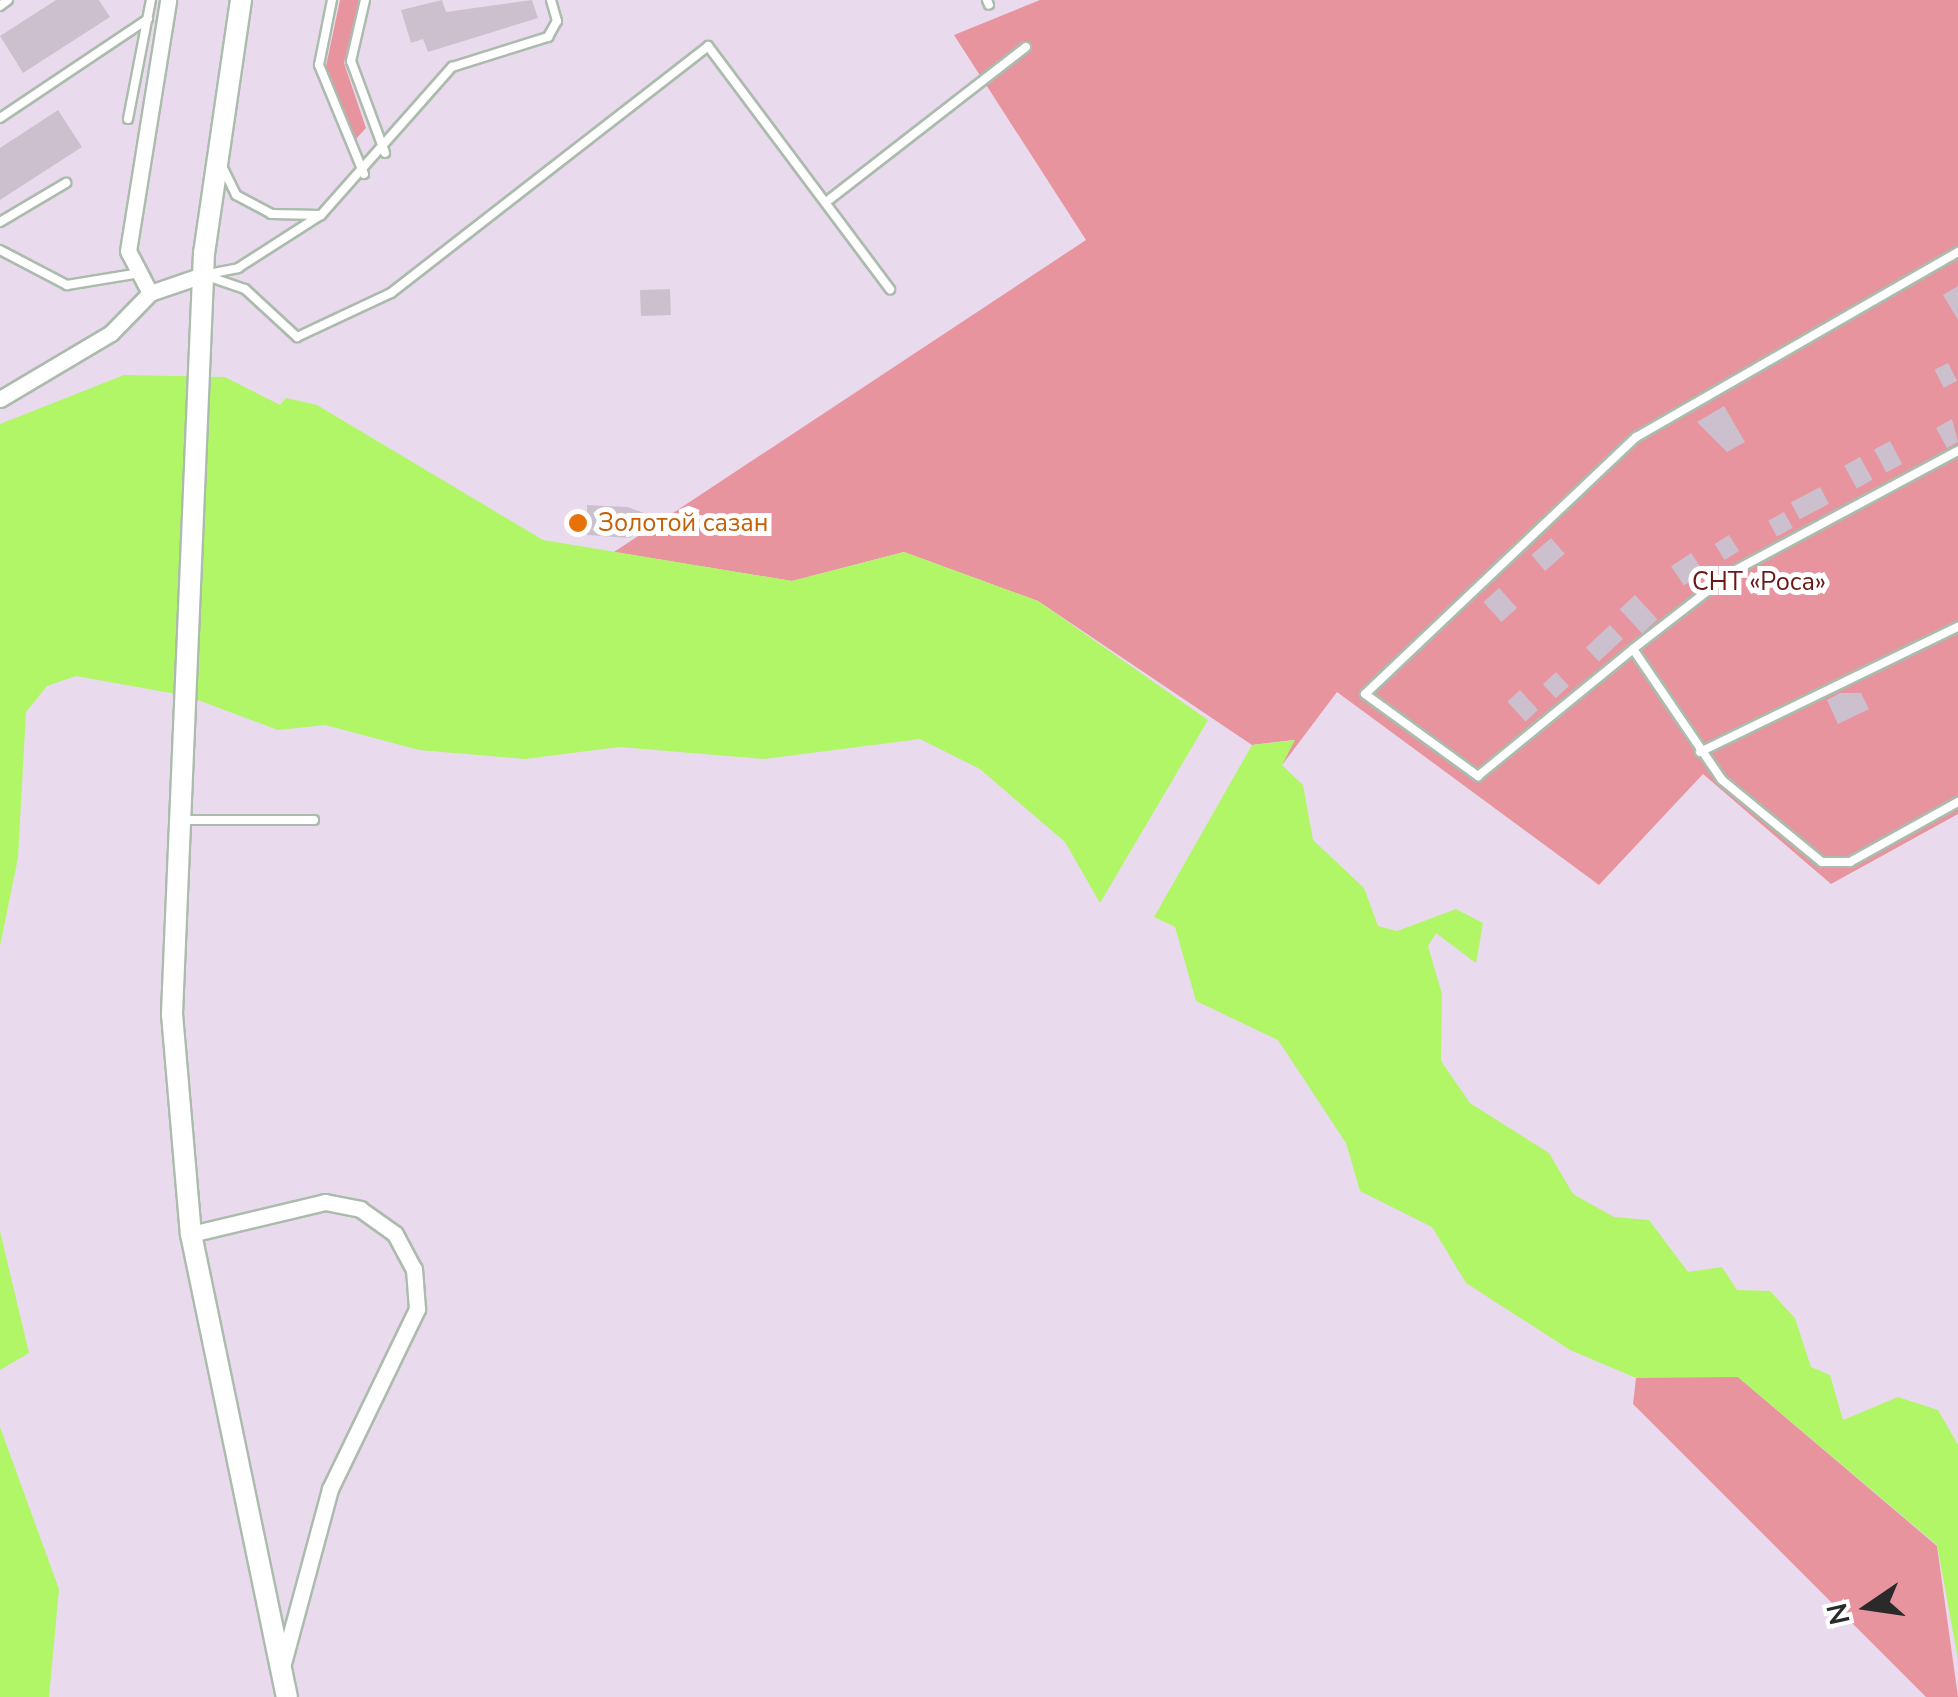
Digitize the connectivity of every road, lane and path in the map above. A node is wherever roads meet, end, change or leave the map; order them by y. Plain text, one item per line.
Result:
1 (8, 0) edge
2 (152, 0) edge
3 (168, 0) edge
4 (241, 0) edge
5 (332, 0) edge
6 (365, 0) edge
7 (550, 0) edge
8 (0, 6) edge
9 (148, 19) junction
10 (1026, 47) dead end
11 (0, 118) edge
12 (128, 119) dead end
13 (214, 151) junction
14 (385, 153) junction
15 (364, 174) junction
16 (66, 183) dead end
17 (830, 199) junction
18 (321, 215) junction
19 (0, 222) edge
20 (0, 250) edge
21 (1958, 252) edge
22 (134, 274) junction
23 (203, 275) junction
24 (890, 289) dead end
25 (150, 293) junction
26 (0, 398) edge
27 (1958, 451) edge
28 (1958, 627) edge
29 (1633, 649) junction
30 (1700, 752) junction
31 (1958, 802) edge
32 (175, 820) junction
33 (314, 820) dead end
34 (191, 1234) junction
35 (281, 1672) junction
36 (287, 1697) edge

1 - 8 lane
2 - 9 lane
3 - 22 street
4 - 13 main road
5 - 15 lane
6 - 14 lane
7 - 14 lane
9 - 11 lane
9 - 12 lane
10 - 17 lane
13 - 18 lane
13 - 23 main road
14 - 15 lane
15 - 18 lane
16 - 19 lane
17 - 23 lane
17 - 24 lane
18 - 23 lane
20 - 22 lane
21 - 29 lane
22 - 25 street
23 - 25 street
23 - 32 main road
25 - 26 street
27 - 29 lane
28 - 30 lane
29 - 30 lane
30 - 31 lane
32 - 33 lane
32 - 34 main road
34 - 35 main road
34 - 35 street
35 - 36 main road

